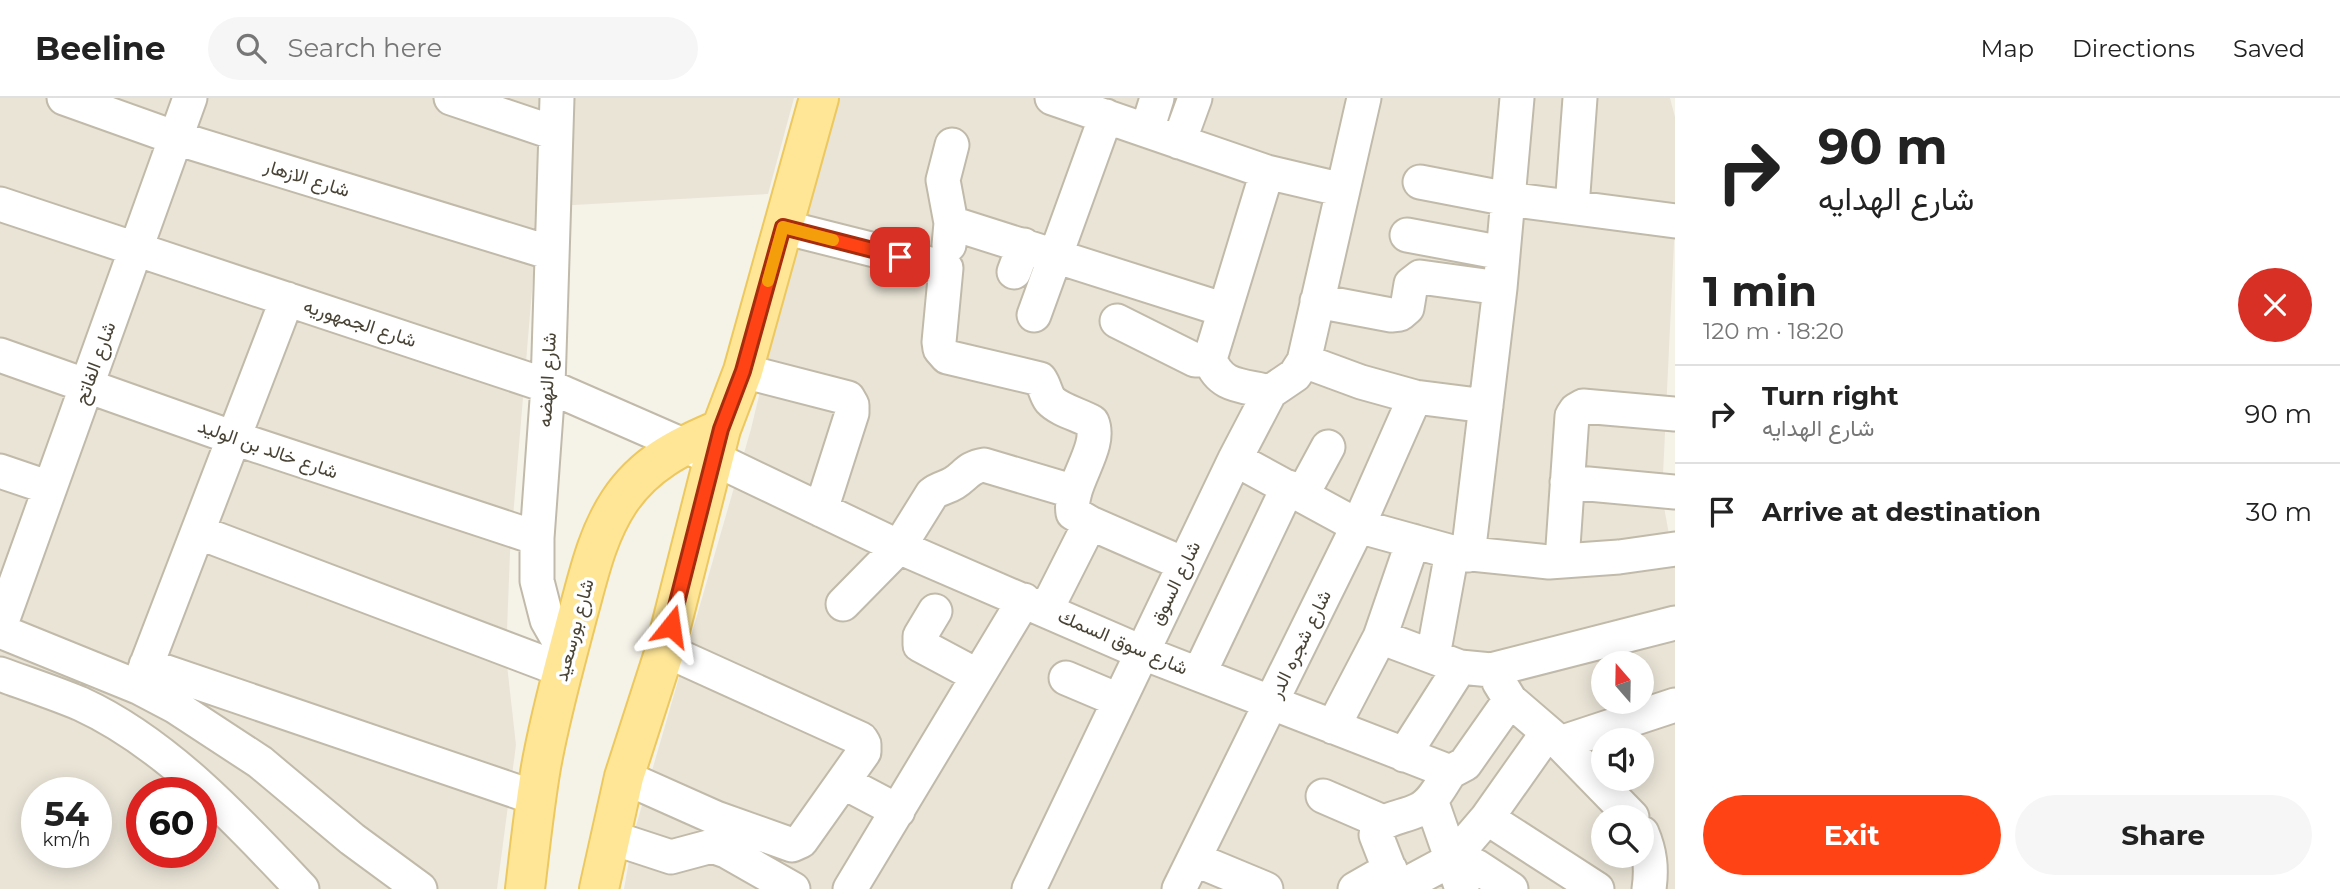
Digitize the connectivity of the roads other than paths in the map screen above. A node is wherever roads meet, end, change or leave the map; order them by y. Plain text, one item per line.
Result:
1 (64, 98) edge
2 (190, 98) edge
3 (451, 98) edge
4 (557, 98) edge
5 (819, 98) edge
6 (1052, 98) edge
7 (1157, 98) edge
8 (1195, 98) edge
9 (1364, 98) edge
10 (1517, 98) edge
11 (1580, 98) edge
12 (1098, 109) edge
13 (1147, 130) junction
14 (555, 133) junction
15 (176, 138) junction
16 (1179, 142) junction
17 (952, 145) dead end
18 (1267, 172) junction
19 (1420, 182) dead end
20 (1343, 190) junction
21 (1508, 199) junction
22 (0, 204) edge
23 (1572, 207) junction
24 (1675, 221) edge
25 (951, 223) junction
26 (783, 227) junction
27 (1407, 234) dead end
28 (136, 249) junction
29 (551, 253) junction
30 (1503, 253) junction
31 (1056, 256) junction
32 (946, 268) junction
33 (1500, 288) junction
34 (287, 299) junction
35 (1317, 301) junction
36 (1225, 310) junction
37 (1034, 315) dead end
38 (1117, 321) dead end
39 (0, 355) edge
40 (1210, 359) junction
41 (1304, 361) junction
42 (743, 371) junction
43 (87, 386) junction
44 (548, 386) junction
45 (1270, 392) junction
46 (1415, 397) junction
47 (1486, 406) junction
48 (1675, 414) edge
49 (234, 438) junction
50 (706, 445) junction
51 (1328, 447) dead end
52 (1235, 458) junction
53 (0, 471) edge
54 (1567, 482) junction
55 (50, 488) junction
56 (1295, 491) junction
57 (1075, 492) junction
58 (1675, 492) edge
59 (821, 510) junction
60 (1090, 523) junction
61 (1358, 526) junction
62 (198, 532) junction
63 (537, 538) junction
64 (1413, 541) junction
65 (899, 547) junction
66 (1675, 550) edge
67 (1460, 554) junction
68 (1562, 561) junction
69 (1184, 565) junction
70 (843, 604) dead end
71 (1035, 605) junction
72 (935, 611) dead end
73 (1675, 623) edge
74 (0, 629) edge
75 (1380, 637) junction
76 (665, 649) junction
77 (1141, 652) junction
78 (565, 662) junction
79 (1461, 664) junction
80 (1199, 674) junction
81 (142, 676) junction
82 (978, 676) junction
83 (1066, 678) dead end
84 (1, 679) edge
85 (1118, 700) junction
86 (1510, 700) junction
87 (1272, 703) junction
88 (1675, 705) edge
89 (1333, 726) junction
90 (1553, 738) junction
91 (1404, 755) junction
92 (1450, 772) junction
93 (624, 777) junction
94 (843, 782) junction
95 (1323, 796) dead end
96 (536, 798) junction
97 (1431, 800) junction
98 (1620, 805) edge
99 (898, 811) junction
100 (716, 818) junction
101 (1488, 818) junction
102 (1383, 822) junction
103 (610, 837) junction
104 (1521, 840) junction
105 (698, 849) junction
106 (1194, 859) junction
107 (1394, 879) edge
108 (1486, 881) edge
109 (303, 889) edge
110 (419, 889) edge
111 (525, 889) edge
112 (599, 889) edge
113 (793, 889) edge
114 (850, 889) edge
115 (1029, 889) edge
116 (1179, 889) edge
117 (1266, 889) edge
118 (1355, 889) edge
119 (1597, 889) edge

1 - 15 street, شارع الازهار
2 - 15 street, شارع الفاتح
3 - 14 street
4 - 14 street, شارع النهضه
5 - 26 main road
6 - 12 street
7 - 13 street
8 - 16 street
9 - 20 street
10 - 21 street
11 - 23 street
12 - 13 street
12 - 31 street
13 - 16 street
14 - 29 street, شارع النهضه
15 - 28 street, شارع الفاتح
15 - 29 street, شارع الازهار
16 - 18 street
17 - 25 street
18 - 20 street
18 - 36 street
19 - 21 street
20 - 35 street
21 - 23 street
21 - 30 street
22 - 28 street, شارع الجمهوريه
23 - 24 street
25 - 31 street
25 - 32 street
26 - 32 street
26 - 42 main road
27 - 30 street
28 - 34 street, شارع الجمهوريه
28 - 43 street, شارع الفاتح
29 - 44 street, شارع النهضه
30 - 33 street
31 - 36 street
31 - 37 street
32 - 57 street
33 - 35 street
33 - 47 street
34 - 44 street, شارع الجمهوريه
34 - 49 street
35 - 41 street
36 - 40 street
38 - 40 street
39 - 43 street, شارع خالد بن الوليد
40 - 45 street
41 - 45 street
41 - 46 street
42 - 50 main road
42 - 59 street
43 - 49 street, شارع خالد بن الوليد
43 - 55 street, شارع الفاتح
44 - 50 street, شارع الجمهوريه
44 - 63 street, شارع النهضه
45 - 52 street, شارع السوق
46 - 47 street
46 - 61 street, شارع شجره الدر
47 - 67 street
48 - 54 street
49 - 62 street
49 - 63 street, شارع خالد بن الوليد
50 - 59 street, شارع سوق السمك
50 - 76 main road
50 - 78 main road, شارع بورسعيد
51 - 56 street
52 - 56 street
52 - 69 street, شارع السوق
53 - 55 street
54 - 58 street
54 - 68 street
55 - 74 street, شارع الفاتح
56 - 61 street
56 - 80 street
57 - 60 street
57 - 65 street
59 - 65 street, شارع سوق السمك
60 - 69 street
60 - 71 street
61 - 64 street
61 - 87 street, شارع شجره الدر
62 - 78 street
62 - 81 street
63 - 78 street, شارع النهضه
64 - 67 street
64 - 75 street
65 - 70 street
65 - 71 street, شارع سوق السمك
66 - 68 street
67 - 68 street
67 - 79 street
69 - 77 street, شارع السوق
71 - 77 street, شارع سوق السمك
71 - 82 street
72 - 82 street
73 - 79 street
74 - 81 street
75 - 79 street
75 - 89 street
76 - 93 main road
76 - 94 street
77 - 80 street, شارع سوق السمك
77 - 85 street, شارع السوق
78 - 96 main road, شارع بورسعيد
79 - 86 street
79 - 91 street
80 - 87 street, شارع سوق السمك
81 - 96 street
81 - 110 street
82 - 99 street
83 - 85 street
84 - 109 street
85 - 115 street, شارع السوق
86 - 90 street
86 - 92 street
87 - 89 street, شارع سوق السمك
87 - 106 street, شارع شجره الدر
88 - 90 street
89 - 91 street, شارع سوق السمك
90 - 98 street
90 - 101 street
91 - 92 street, شارع سوق السمك
92 - 97 street
93 - 100 street
93 - 103 main road
94 - 99 street
94 - 100 street
95 - 102 street
96 - 111 main road, شارع بورسعيد
97 - 102 street
97 - 108 street
99 - 114 street
100 - 105 street
101 - 104 street
101 - 108 street
102 - 107 street
103 - 105 street
103 - 112 main road
104 - 108 street
104 - 119 street
105 - 113 street
106 - 116 street, شارع شجره الدر
106 - 117 street
107 - 108 street
107 - 118 street

